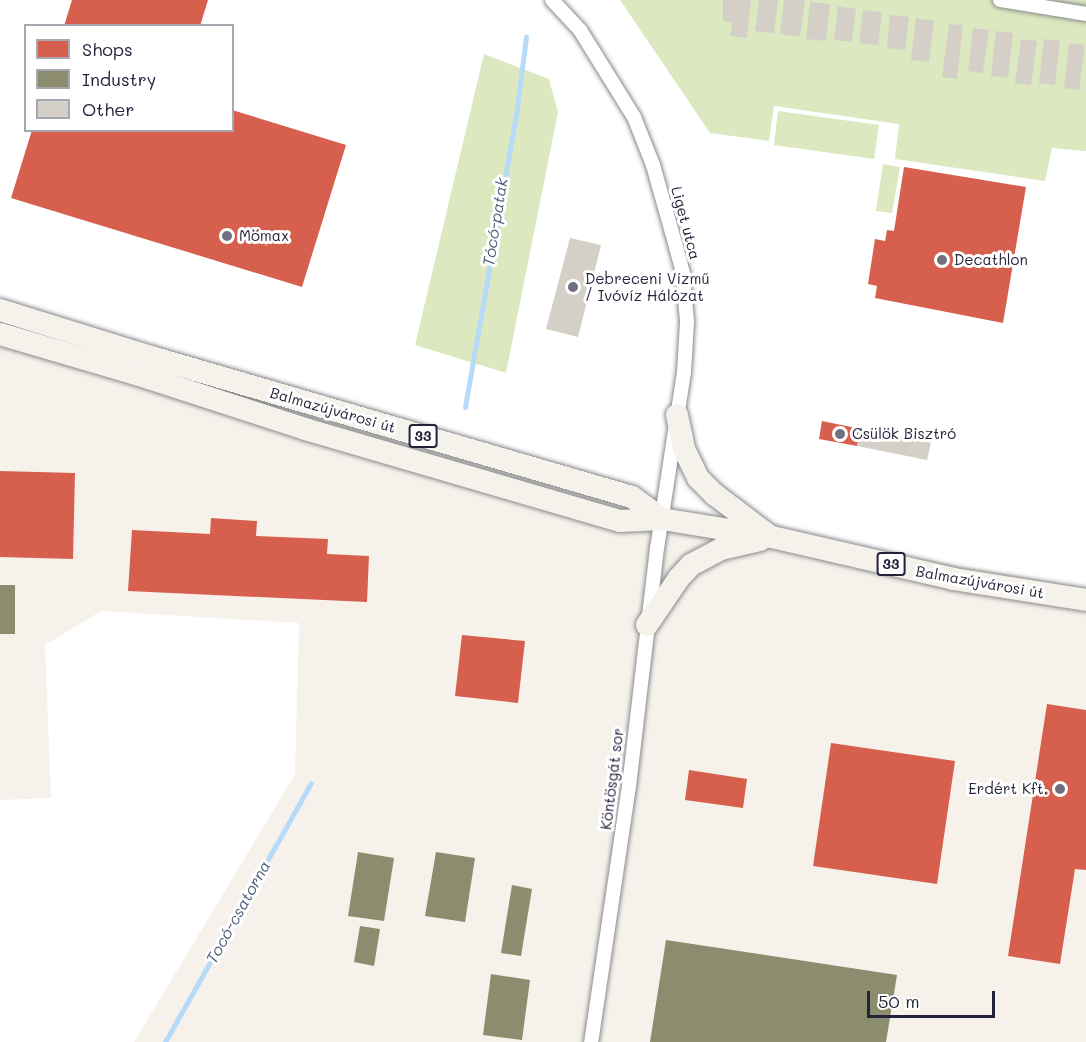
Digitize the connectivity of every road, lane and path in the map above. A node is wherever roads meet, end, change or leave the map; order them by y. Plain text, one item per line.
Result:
1 (552, 0) edge
2 (1000, 0) edge
3 (1086, 14) edge
4 (0, 310) edge
5 (0, 334) edge
6 (677, 415) junction
7 (662, 519) junction
8 (772, 537) junction
9 (1086, 600) edge
10 (647, 625) junction
11 (591, 1042) edge

1 - 6 street, Liget utca
2 - 3 street
4 - 7 main road, Balmazújvárosi út / 33
5 - 7 main road, Balmazújvárosi út / 33
6 - 7 street, Liget utca
6 - 8 main road
7 - 8 main road, Balmazújvárosi út / 33
7 - 10 street, Köntösgát sor
8 - 9 main road, Balmazújvárosi út / 33
8 - 10 main road
10 - 11 street, Köntösgát sor

